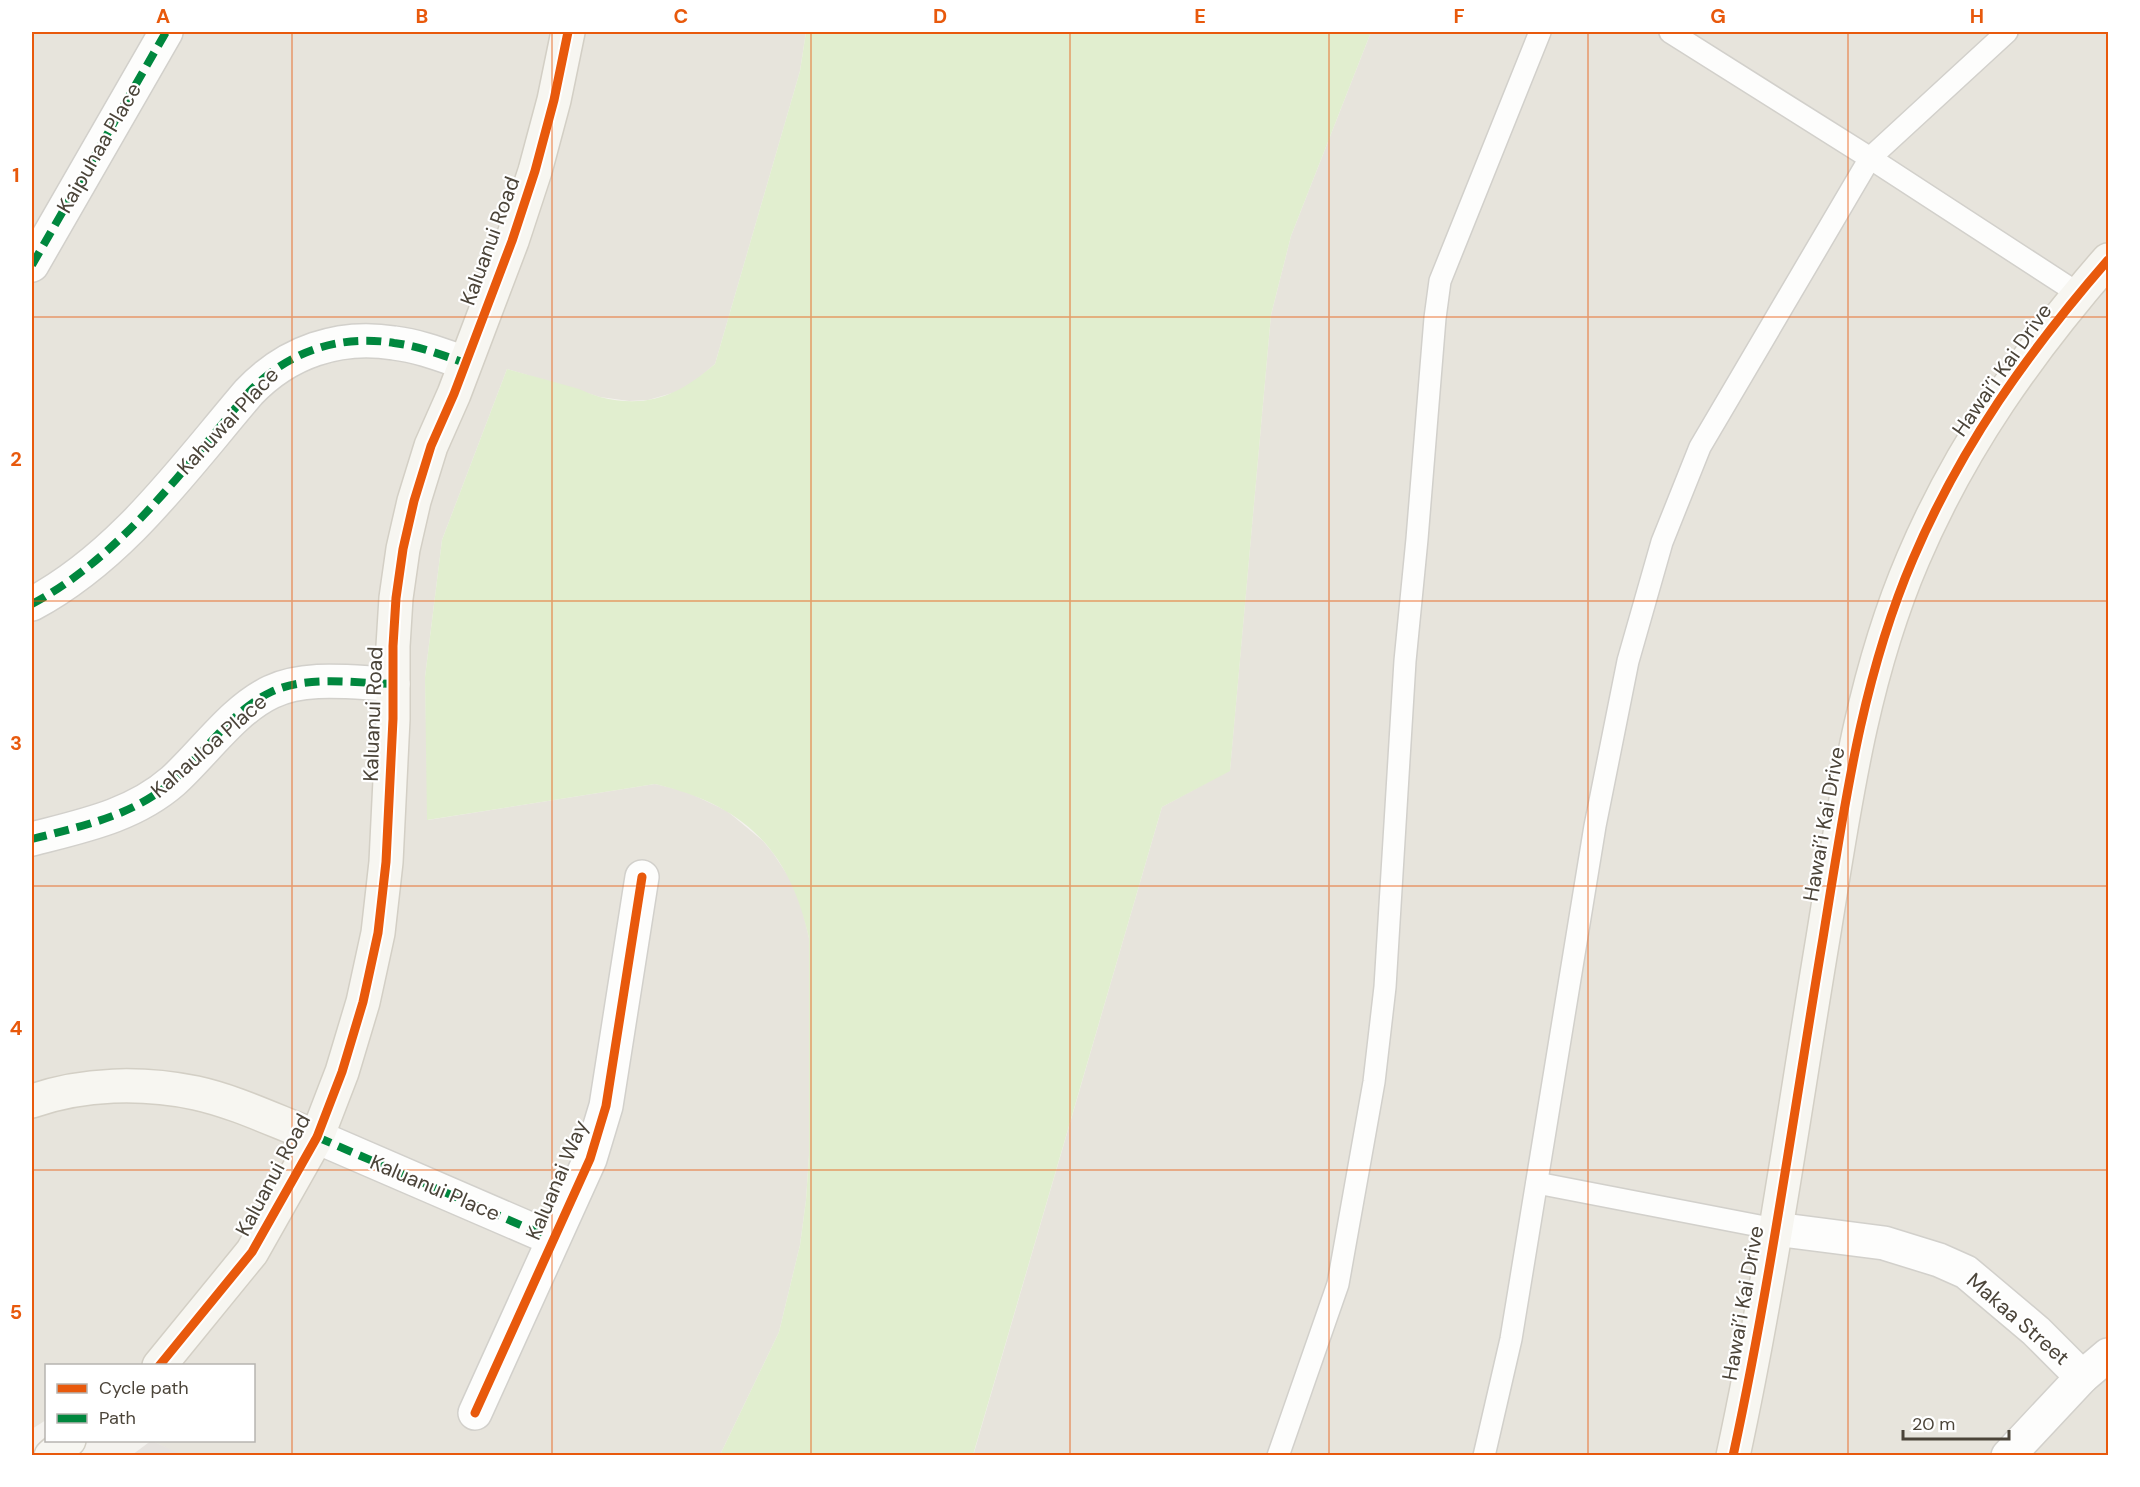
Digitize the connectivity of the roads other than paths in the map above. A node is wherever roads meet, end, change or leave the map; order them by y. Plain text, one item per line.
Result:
1 (166, 32) edge
2 (568, 32) edge
3 (1540, 32) edge
4 (1670, 32) edge
5 (2007, 32) edge
6 (1870, 158) junction
7 (2109, 260) edge
8 (32, 265) edge
9 (2079, 294) junction
10 (465, 363) junction
11 (32, 604) edge
12 (393, 684) junction
13 (32, 839) edge
14 (642, 877) dead end
15 (32, 1101) edge
16 (317, 1137) junction
17 (1537, 1183) junction
18 (1775, 1229) junction
19 (553, 1239) junction
20 (2109, 1355) edge
21 (160, 1364) edge
22 (2082, 1377) junction
23 (475, 1413) dead end
24 (67, 1442) edge
25 (51, 1455) edge
26 (1278, 1455) edge
27 (1484, 1455) edge
28 (1733, 1455) edge
29 (2008, 1455) edge

1 - 8 street, Kaipuhaa Place
2 - 10 street, Kaluanui Road
3 - 26 lane
4 - 6 lane
5 - 6 lane
6 - 9 lane
6 - 17 lane
7 - 9 street, Hawai’i Kai Drive
9 - 18 street, Hawai’i Kai Drive
10 - 11 street, Kahuwai Place
10 - 12 street, Kaluanui Road
12 - 13 street, Kahauloa Place
12 - 16 street, Kaluanui Road
14 - 19 street, Kaluanai Way
15 - 16 street
16 - 19 street, Kaluanui Place
16 - 21 street, Kaluanui Road
17 - 18 lane
17 - 27 lane
18 - 22 street, Makaa Street
18 - 28 street, Hawai’i Kai Drive
19 - 23 street, Kaluanai Way
20 - 22 street, Makaa Street
22 - 29 street, Makaa Street
24 - 25 street

